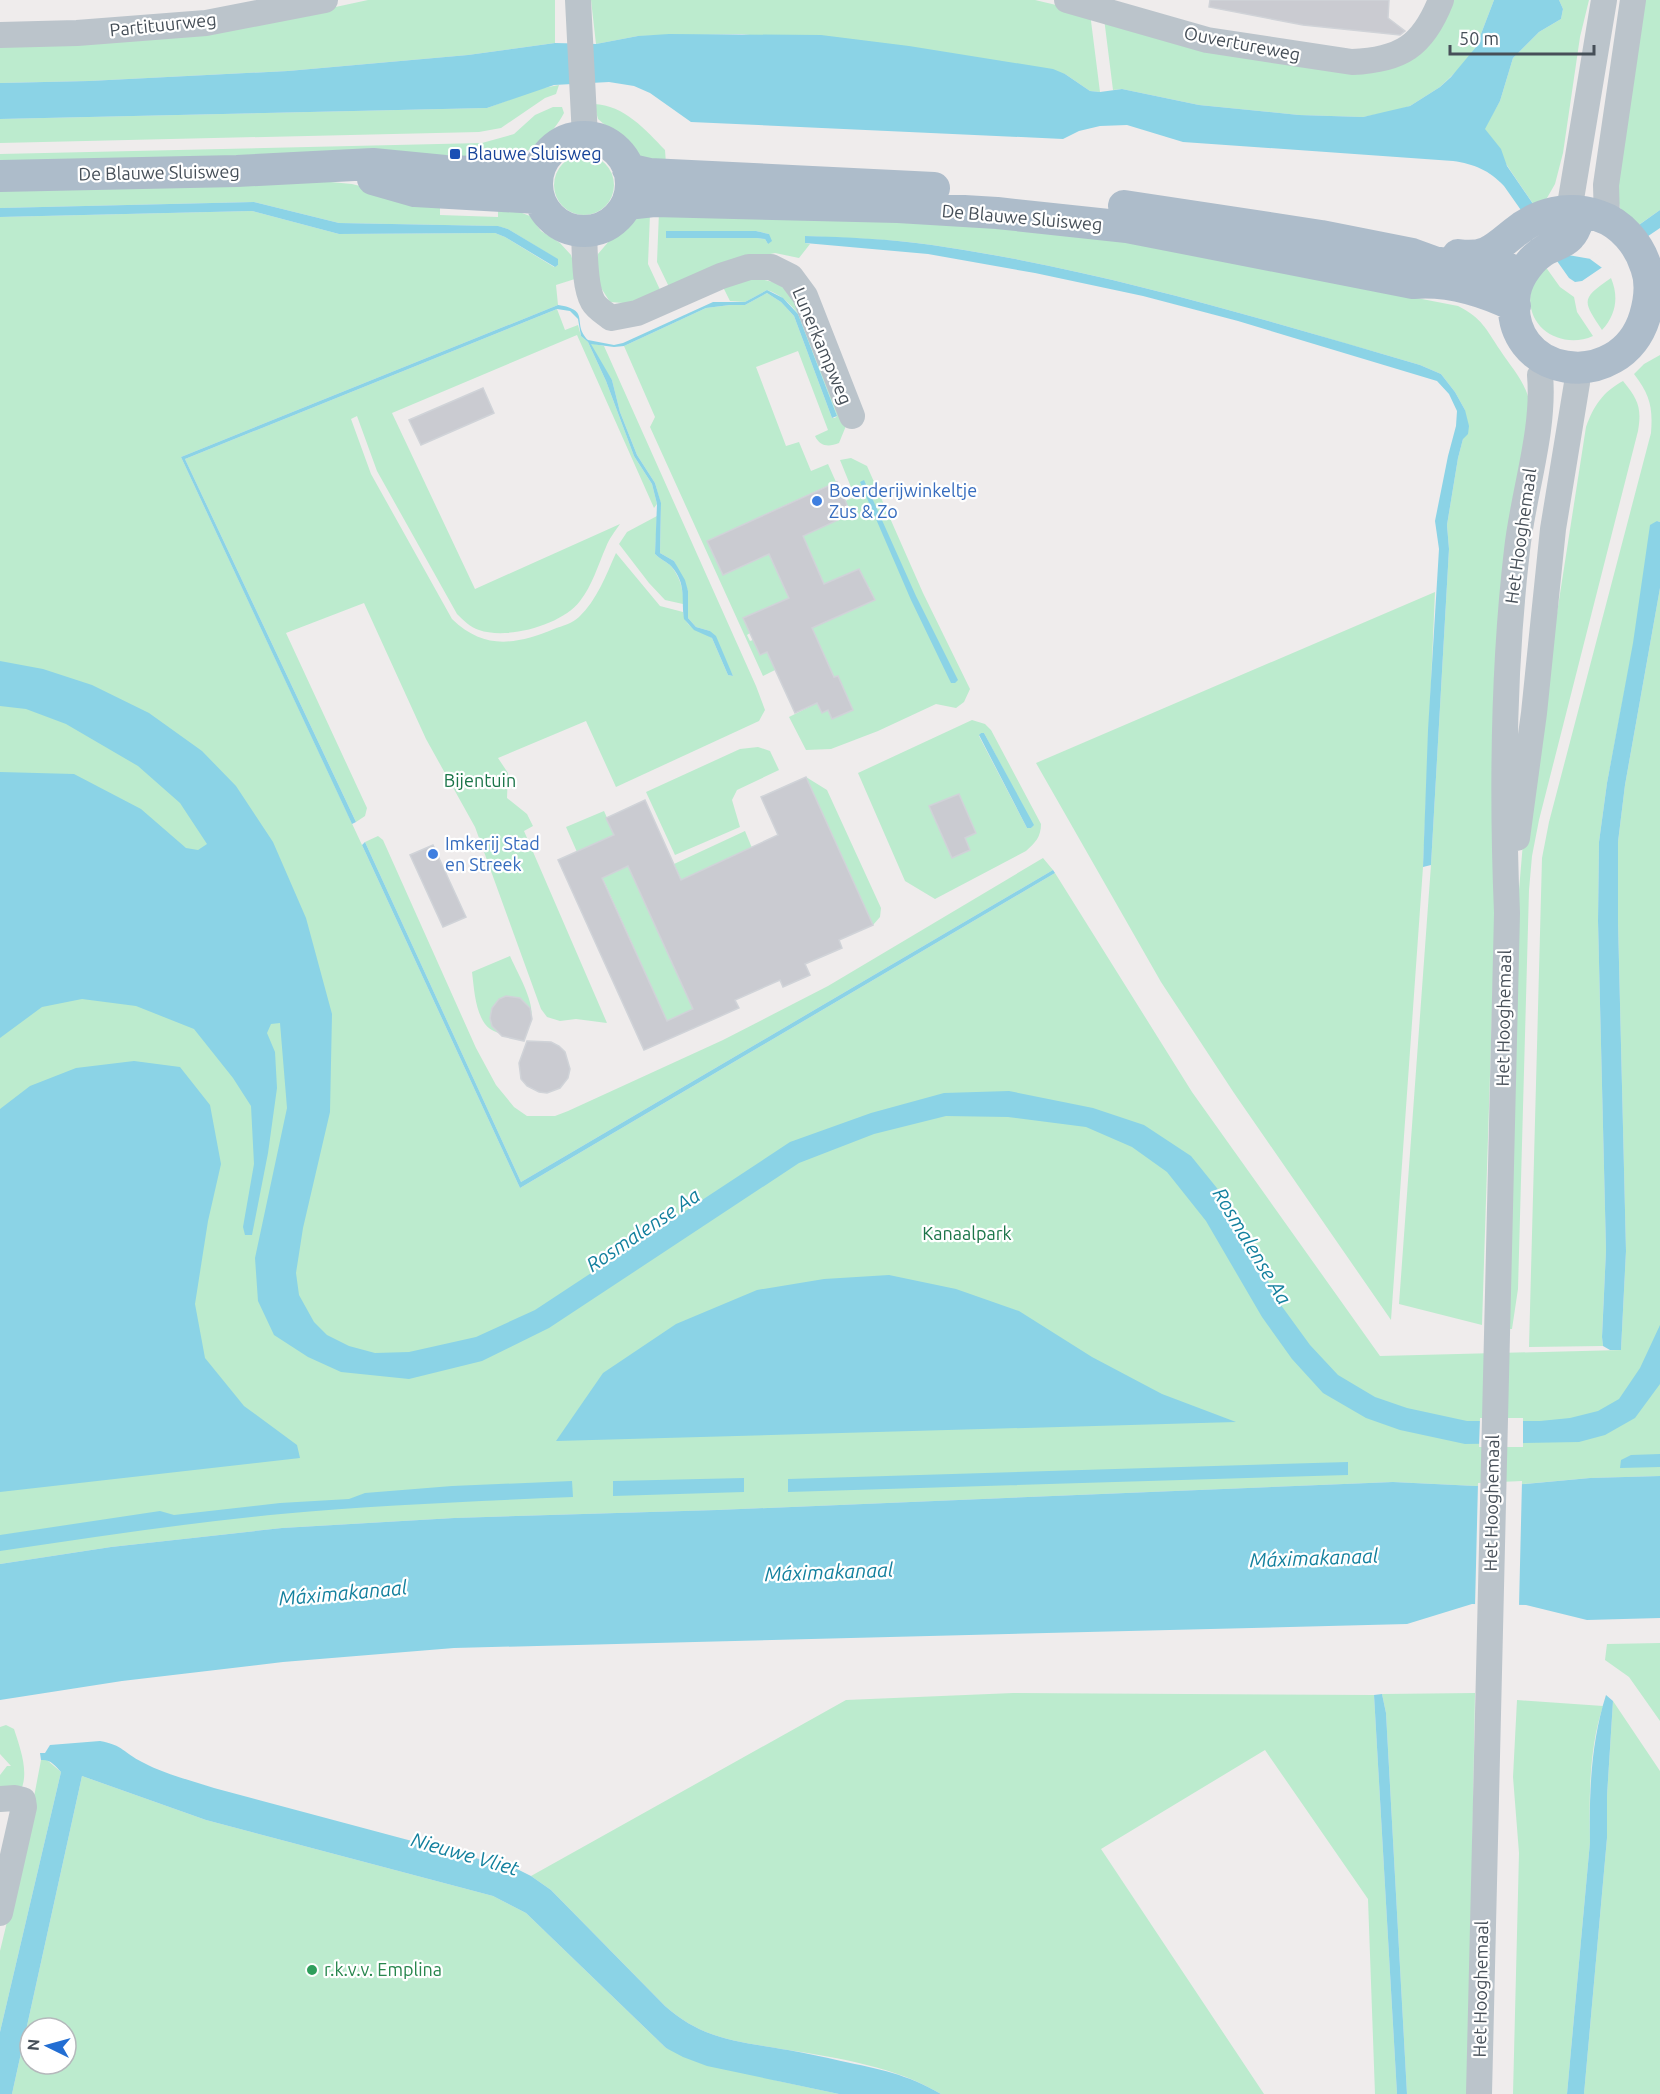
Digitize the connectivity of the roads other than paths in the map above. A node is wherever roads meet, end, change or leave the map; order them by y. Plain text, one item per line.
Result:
1 (325, 0) edge
2 (578, 0) edge
3 (1067, 0) edge
4 (1441, 0) edge
5 (1604, 0) edge
6 (1633, 0) edge
7 (1114, 7) edge
8 (0, 35) edge
9 (585, 137) junction
10 (319, 167) junction
11 (539, 168) junction
12 (628, 168) junction
13 (0, 176) edge
14 (538, 198) junction
15 (627, 204) junction
16 (1577, 224) junction
17 (584, 232) junction
18 (1413, 269) junction
19 (1510, 272) junction
20 (1647, 285) edge
21 (1643, 339) edge
22 (1582, 372) junction
23 (852, 416) dead end
24 (1507, 913) junction
25 (0, 1799) edge
26 (0, 1913) edge
27 (1479, 2094) edge

1 - 8 street, Partituurweg
2 - 9 street
3 - 7 street, Ouvertureweg
4 - 7 street, Ouvertureweg
5 - 16 street
6 - 16 street
9 - 11 main road
9 - 12 main road
10 - 11 main road, De Blauwe Sluisweg
10 - 13 main road, De Blauwe Sluisweg
10 - 14 main road, De Blauwe Sluisweg
11 - 14 main road
12 - 15 main road
12 - 18 main road, De Blauwe Sluisweg
14 - 17 main road
15 - 17 main road
15 - 18 main road, De Blauwe Sluisweg
16 - 19 main road
16 - 20 main road
17 - 23 street, Lunerkampweg
18 - 19 main road, De Blauwe Sluisweg
18 - 19 main road, De Blauwe Sluisweg
19 - 22 main road
20 - 21 main road
21 - 22 main road
22 - 24 street, Het Hooghemaal
22 - 24 street, Het Hooghemaal
24 - 27 street, Het Hooghemaal
25 - 26 street

